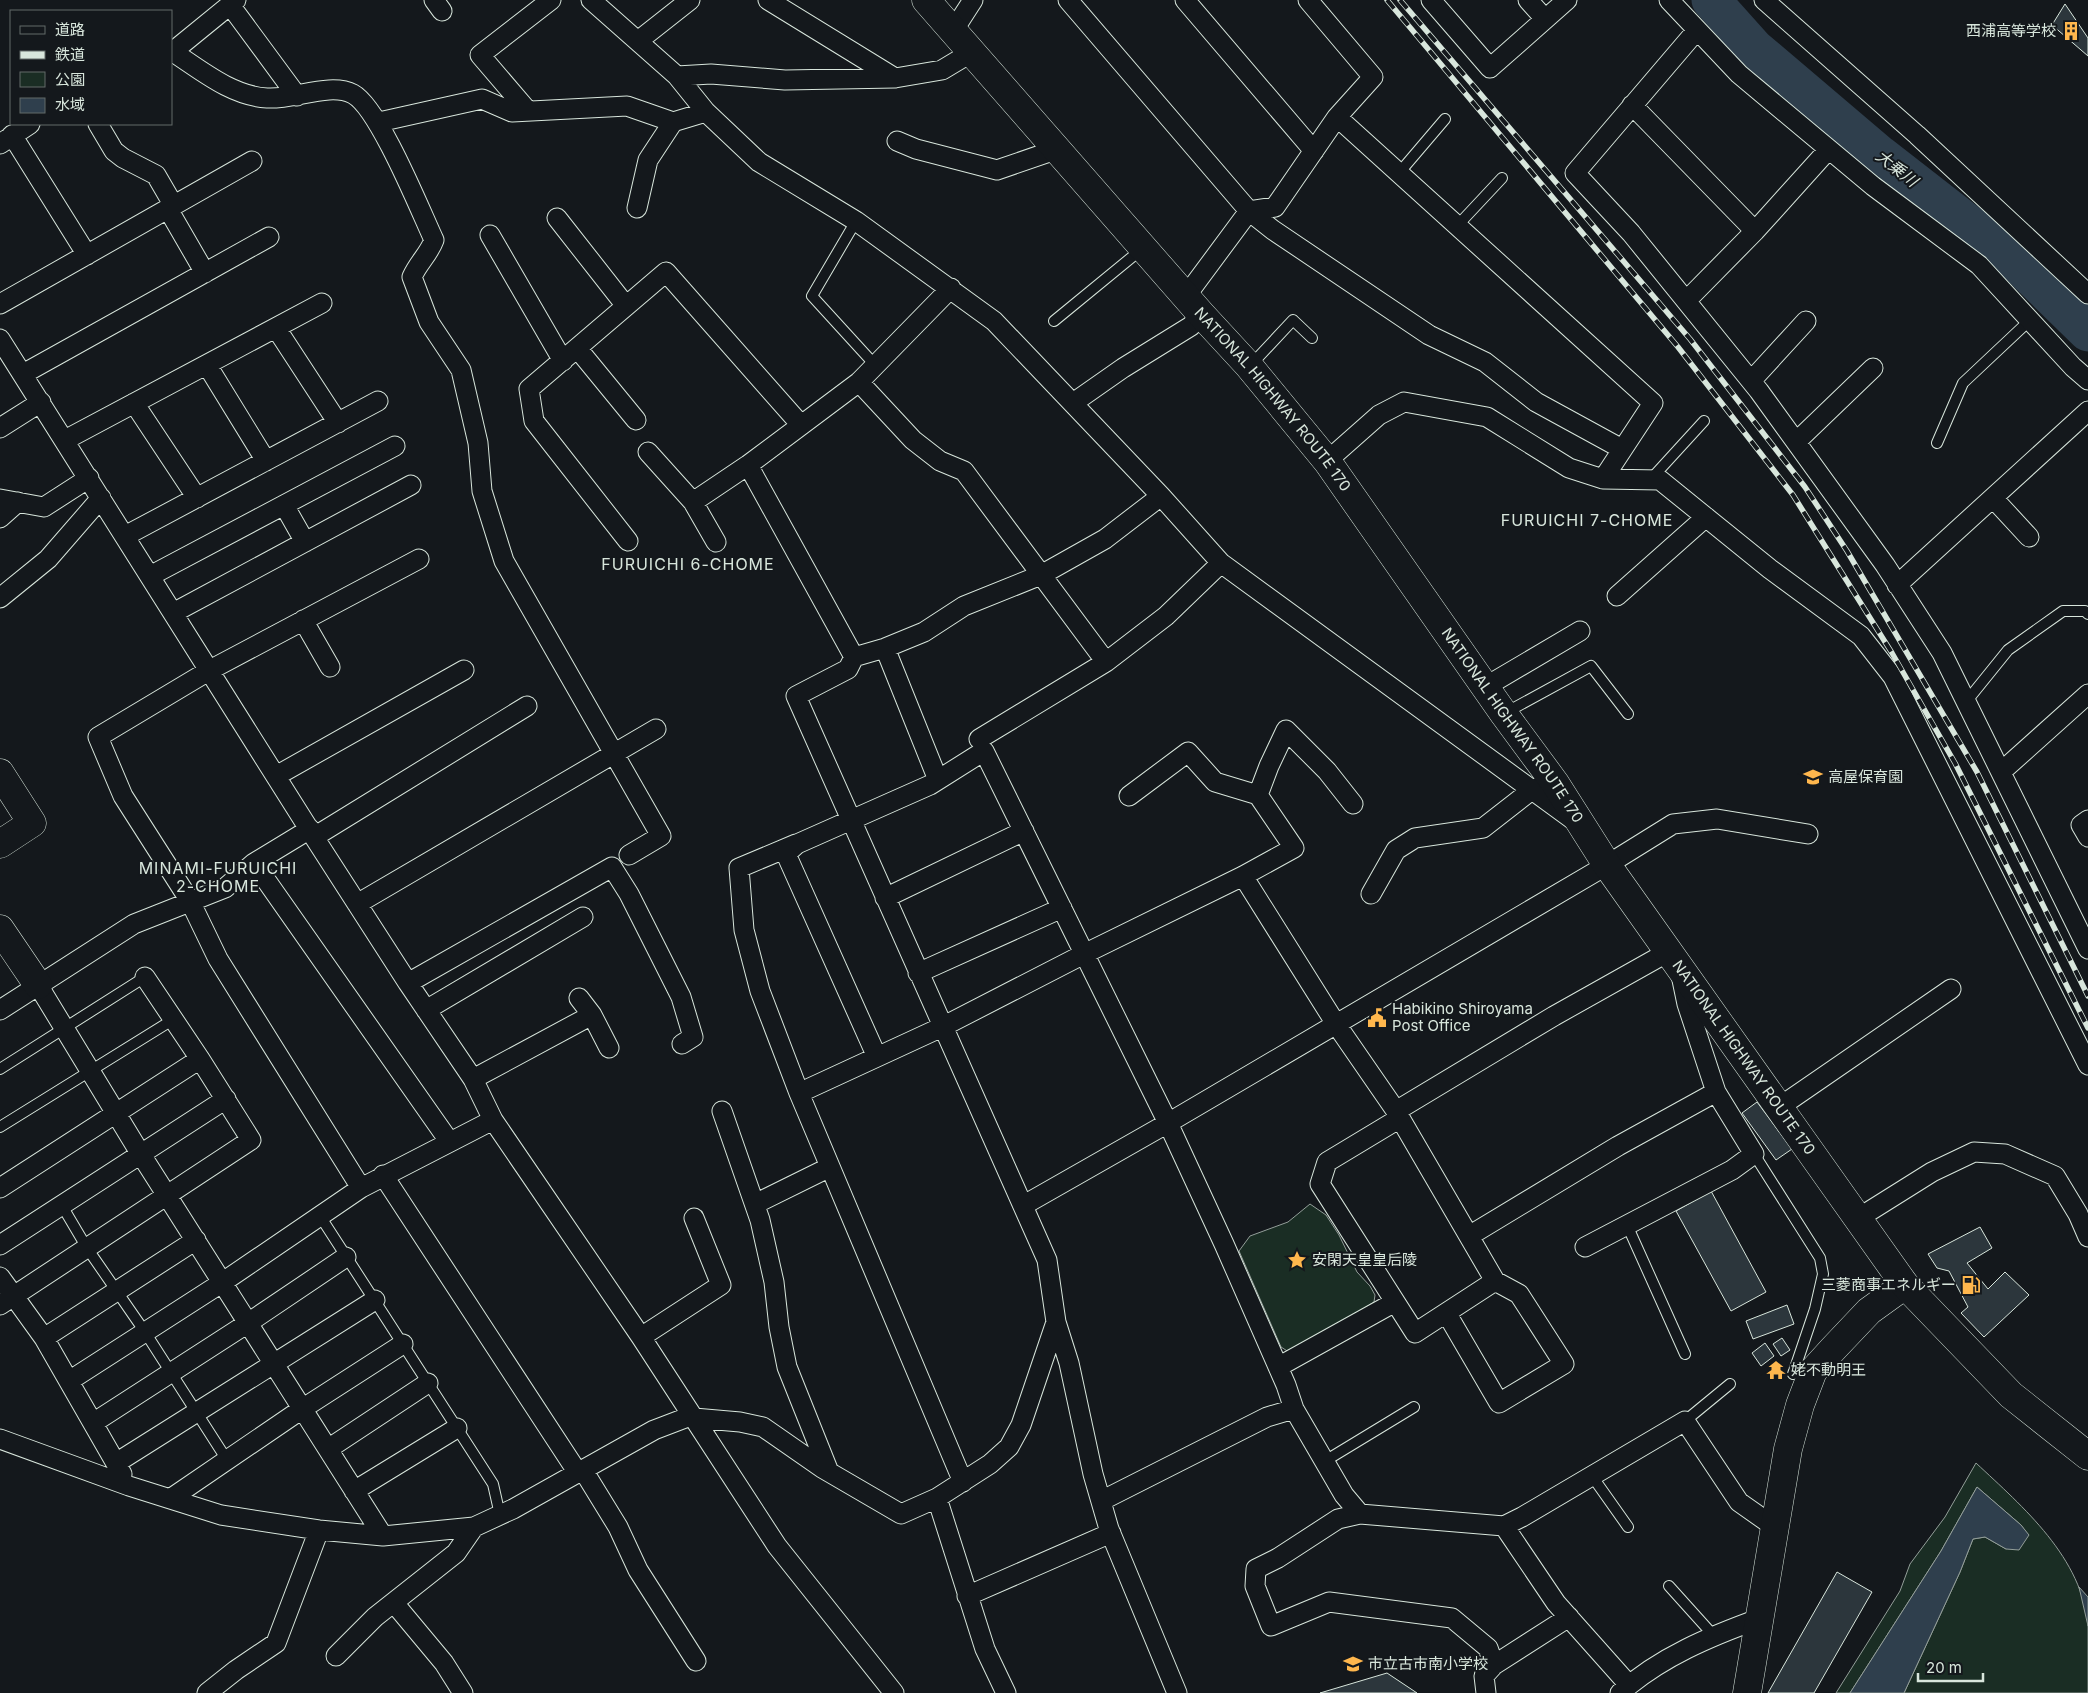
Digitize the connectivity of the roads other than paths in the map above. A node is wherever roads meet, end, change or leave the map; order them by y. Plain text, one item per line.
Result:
1 (551, 0) edge
2 (591, 0) edge
3 (690, 0) edge
4 (768, 0) edge
5 (926, 0) edge
6 (973, 0) edge
7 (1068, 0) edge
8 (1185, 0) edge
9 (1308, 0) edge
10 (1431, 0) edge
11 (1528, 0) edge
12 (1567, 0) edge
13 (1669, 0) edge
14 (1764, 0) edge
15 (233, 2) edge
16 (1545, 19) junction
17 (1697, 30) junction
18 (953, 31) junction
19 (638, 41) junction
20 (172, 52) edge
21 (972, 52) junction
22 (677, 76) junction
23 (895, 78) junction
24 (297, 96) junction
25 (1632, 105) junction
26 (526, 110) junction
27 (706, 112) junction
28 (1337, 117) junction
29 (1445, 119) dead end
30 (379, 122) junction
31 (673, 122) junction
32 (28, 125) edge
33 (99, 125) edge
34 (6, 140) edge
35 (897, 141) dead end
36 (1058, 150) junction
37 (1828, 150) junction
38 (1314, 151) junction
39 (252, 161) dead end
40 (1399, 173) junction
41 (1502, 178) dead end
42 (171, 208) junction
43 (637, 208) dead end
44 (1249, 211) junction
45 (557, 218) dead end
46 (856, 221) junction
47 (1458, 225) junction
48 (1755, 231) junction
49 (490, 235) dead end
50 (270, 237) dead end
51 (1144, 248) junction
52 (87, 255) junction
53 (205, 273) junction
54 (951, 288) junction
55 (2088, 294) edge
56 (1686, 302) junction
57 (322, 303) dead end
58 (0, 304) edge
59 (1193, 305) junction
60 (626, 306) junction
61 (2030, 320) junction
62 (1054, 321) dead end
63 (1806, 321) dead end
64 (276, 328) junction
65 (1312, 338) dead end
66 (0, 339) edge
67 (570, 355) junction
68 (207, 365) junction
69 (875, 365) junction
70 (1249, 366) junction
71 (1874, 368) dead end
72 (23, 374) junction
73 (2088, 380) edge
74 (1751, 381) junction
75 (859, 382) junction
76 (378, 401) dead end
77 (41, 402) junction
78 (134, 403) junction
79 (1074, 403) junction
80 (2088, 411) edge
81 (636, 420) dead end
82 (1704, 421) dead end
83 (338, 423) junction
84 (801, 425) junction
85 (0, 428) edge
86 (65, 440) junction
87 (1796, 442) junction
88 (1937, 443) dead end
89 (396, 446) dead end
90 (1622, 449) junction
91 (648, 452) dead end
92 (266, 461) junction
93 (1327, 461) junction
94 (748, 465) junction
95 (89, 478) junction
96 (1603, 479) junction
97 (1651, 479) junction
98 (411, 485) dead end
99 (1161, 496) junction
100 (101, 498) junction
101 (197, 498) junction
102 (1993, 498) junction
103 (9, 501) edge
104 (693, 502) junction
105 (284, 505) junction
106 (1706, 517) junction
107 (0, 518) edge
108 (126, 536) junction
109 (2028, 537) dead end
110 (628, 541) dead end
111 (305, 542) junction
112 (716, 542) dead end
113 (419, 559) dead end
114 (1221, 563) junction
115 (1042, 575) junction
116 (150, 576) junction
117 (1897, 585) junction
118 (1617, 596) dead end
119 (0, 598) edge
120 (173, 613) junction
121 (2088, 614) edge
122 (303, 620) junction
123 (1580, 631) dead end
124 (885, 648) junction
125 (854, 657) junction
126 (1106, 662) junction
127 (330, 667) dead end
128 (210, 670) junction
129 (464, 670) dead end
130 (1485, 687) junction
131 (2088, 694) edge
132 (1966, 702) junction
133 (527, 706) dead end
134 (1504, 714) junction
135 (1628, 714) dead end
136 (656, 729) dead end
137 (979, 739) dead end
138 (613, 752) junction
139 (2001, 772) junction
140 (0, 773) edge
141 (276, 776) junction
142 (938, 780) junction
143 (1544, 786) junction
144 (1258, 795) junction
145 (1129, 796) dead end
146 (1353, 804) dead end
147 (2088, 820) edge
148 (851, 821) junction
149 (1024, 831) junction
150 (312, 833) junction
151 (1808, 834) dead end
152 (2088, 837) edge
153 (0, 844) edge
154 (797, 844) junction
155 (629, 855) dead end
156 (254, 862) junction
157 (1607, 865) junction
158 (1244, 876) junction
159 (1371, 894) dead end
160 (885, 898) junction
161 (190, 901) junction
162 (357, 904) junction
163 (1062, 908) junction
164 (583, 917) dead end
165 (0, 928) edge
166 (2088, 949) edge
167 (1084, 954) junction
168 (1674, 960) junction
169 (918, 973) junction
170 (145, 976) joint
171 (408, 983) junction
172 (38, 985) junction
173 (1951, 989) dead end
174 (579, 998) dead end
175 (0, 1010) edge
176 (426, 1010) junction
177 (592, 1016) junction
178 (174, 1019) junction
179 (1336, 1024) junction
180 (63, 1027) junction
181 (942, 1027) junction
182 (682, 1044) dead end
183 (609, 1048) dead end
184 (877, 1057) junction
185 (200, 1059) junction
186 (2088, 1065) edge
187 (0, 1069) edge
188 (89, 1070) junction
189 (474, 1079) junction
190 (1716, 1092) junction
191 (799, 1093) junction
192 (226, 1099) junction
193 (1778, 1108) junction
194 (722, 1111) dead end
195 (117, 1114) junction
196 (1398, 1114) junction
197 (493, 1120) junction
198 (1168, 1123) junction
199 (0, 1127) edge
200 (449, 1141) junction
201 (140, 1152) junction
202 (1754, 1154) junction
203 (830, 1167) junction
204 (383, 1175) junction
205 (0, 1188) edge
206 (361, 1188) junction
207 (168, 1196) junction
208 (61, 1204) junction
209 (755, 1204) junction
210 (1024, 1205) junction
211 (320, 1216) junction
212 (694, 1218) dead end
213 (1857, 1219) junction
214 (1627, 1225) junction
215 (1469, 1236) junction
216 (2088, 1237) edge
217 (196, 1240) junction
218 (0, 1245) edge
219 (1585, 1247) dead end
220 (87, 1248) junction
221 (346, 1257) junction
222 (0, 1277) edge
223 (1495, 1281) junction
224 (222, 1282) junction
225 (1905, 1285) junction
226 (116, 1292) junction
227 (375, 1300) junction
228 (6, 1301) edge
229 (1395, 1302) junction
230 (1447, 1314) junction
231 (1056, 1322) junction
232 (248, 1323) junction
233 (145, 1332) junction
234 (641, 1337) junction
235 (44, 1338) junction
236 (403, 1344) junction
237 (1685, 1354) dead end
238 (273, 1363) junction
239 (1278, 1367) junction
240 (171, 1373) junction
241 (1793, 1374) dead end
242 (69, 1381) junction
243 (428, 1383) junction
244 (1730, 1384) dead end
245 (1414, 1407) dead end
246 (302, 1409) junction
247 (1294, 1409) junction
248 (196, 1412) junction
249 (694, 1418) junction
250 (1685, 1421) junction
251 (93, 1423) junction
252 (457, 1428) junction
253 (0, 1439) edge
254 (328, 1449) junction
255 (2088, 1456) edge
256 (227, 1460) junction
257 (1326, 1461) junction
258 (116, 1463) junction
259 (580, 1471) junction
260 (829, 1472) junction
261 (1592, 1476) junction
262 (963, 1482) junction
263 (129, 1486) junction
264 (354, 1490) junction
265 (937, 1498) junction
266 (170, 1499) junction
267 (1101, 1500) junction
268 (1360, 1514) junction
269 (500, 1515) junction
270 (1504, 1526) junction
271 (474, 1527) junction
272 (1628, 1527) dead end
273 (1776, 1528) junction
274 (319, 1530) junction
275 (1111, 1534) junction
276 (383, 1536) junction
277 (1669, 1586) dead end
278 (967, 1596) junction
279 (394, 1603) junction
280 (1569, 1618) junction
281 (1761, 1618) junction
282 (1714, 1636) junction
283 (336, 1656) dead end
284 (696, 1661) dead end
285 (1494, 1665) junction
286 (1624, 1689) edge
287 (207, 1693) edge
288 (463, 1693) edge
289 (894, 1693) edge
290 (1006, 1693) edge
291 (1177, 1693) edge
292 (1486, 1693) edge
293 (1747, 1693) edge

1 - 26 street
2 - 19 street
3 - 19 street
4 - 23 street
5 - 18 main road, NATIONAL HIGHWAY ROUTE 170
6 - 18 street
7 - 44 street
8 - 38 street
9 - 28 street
10 - 16 street
11 - 16 street
12 - 16 street
13 - 17 street
14 - 55 street
15 - 20 street
15 - 24 street
17 - 25 street
17 - 37 street
18 - 21 main road, NATIONAL HIGHWAY ROUTE 170
19 - 22 street
20 - 24 street
21 - 23 street
21 - 36 main road, NATIONAL HIGHWAY ROUTE 170
22 - 23 street
22 - 27 street
24 - 30 street
25 - 48 street
25 - 56 street
26 - 30 street
26 - 31 street
27 - 31 street
27 - 46 street
28 - 38 street
28 - 40 street
29 - 40 lane
30 - 138 street
31 - 43 street
32 - 34 street
33 - 42 street
34 - 52 street
35 - 36 street
36 - 51 main road, NATIONAL HIGHWAY ROUTE 170
37 - 48 street
37 - 61 street
38 - 44 street
39 - 42 street
40 - 47 street
41 - 47 lane
42 - 52 street
42 - 53 street
44 - 59 street
44 - 90 street
45 - 60 street
46 - 54 street
46 - 69 lane
47 - 90 street
48 - 56 street
49 - 67 street
50 - 53 street
51 - 59 main road, NATIONAL HIGHWAY ROUTE 170
51 - 62 lane
52 - 58 street
53 - 72 street
54 - 69 street
54 - 79 street
56 - 74 street
57 - 64 street
59 - 70 main road, NATIONAL HIGHWAY ROUTE 170
59 - 79 street
60 - 67 street
60 - 84 street
61 - 73 street
61 - 88 lane
63 - 74 street
64 - 68 street
64 - 83 street
65 - 70 lane
66 - 72 street
67 - 81 street
67 - 110 street
68 - 78 street
68 - 92 street
69 - 75 street
70 - 93 main road, NATIONAL HIGHWAY ROUTE 170
71 - 87 street
72 - 77 street
74 - 87 street
75 - 84 street
75 - 115 street
76 - 83 street
77 - 85 street
77 - 86 street
78 - 86 street
78 - 101 street
79 - 99 street
80 - 102 street
82 - 97 lane
83 - 92 street
84 - 94 street
86 - 95 street
87 - 117 street
89 - 105 street
90 - 96 street
91 - 104 street
92 - 101 street
93 - 96 street
93 - 130 main road, NATIONAL HIGHWAY ROUTE 170
94 - 104 street
94 - 125 street
95 - 100 street
95 - 103 street
96 - 97 street
97 - 106 street
98 - 111 street
99 - 114 street
99 - 115 street
100 - 108 street
100 - 119 street
101 - 108 street
102 - 109 street
102 - 117 street
103 - 107 street
104 - 112 street
105 - 111 street
105 - 116 street
106 - 118 street
106 - 186 street
108 - 116 street
111 - 120 street
113 - 122 street
114 - 126 street
114 - 143 street
115 - 124 street
115 - 126 street
116 - 120 street
117 - 132 street
120 - 128 street
121 - 132 lane
122 - 127 street
122 - 128 street
123 - 130 street
124 - 125 street
124 - 142 street
125 - 148 street
126 - 137 street
128 - 141 street
128 - 161 street
129 - 141 street
130 - 134 main road, NATIONAL HIGHWAY ROUTE 170
131 - 139 street
132 - 139 street
133 - 150 street
134 - 135 lane
134 - 143 main road, NATIONAL HIGHWAY ROUTE 170
136 - 138 street
138 - 155 street
138 - 162 street
139 - 166 street
140 - 153 main road
141 - 150 street
142 - 148 street
142 - 149 street
143 - 157 main road, NATIONAL HIGHWAY ROUTE 170
143 - 159 street
144 - 145 street
144 - 146 street
144 - 158 street
147 - 152 street
148 - 154 street
148 - 160 street
149 - 160 street
149 - 163 street
150 - 156 street
150 - 162 street
151 - 157 street
154 - 184 street
154 - 191 street
156 - 161 street
156 - 200 street
157 - 168 main road, NATIONAL HIGHWAY ROUTE 170
157 - 179 street
158 - 167 street
158 - 179 street
160 - 169 street
161 - 172 street
161 - 206 street
162 - 171 street
163 - 167 street
163 - 169 street
164 - 176 street
165 - 172 main road
167 - 181 street
167 - 198 street
168 - 190 street
168 - 193 main road, NATIONAL HIGHWAY ROUTE 170
168 - 196 street
169 - 181 street
170 - 178 street
170 - 180 lane
171 - 176 street
171 - 182 street
172 - 175 street
172 - 180 street
173 - 193 street
174 - 177 street
176 - 189 street
177 - 183 street
177 - 189 street
178 - 185 street
178 - 188 lane
179 - 196 street
179 - 198 street
180 - 187 lane
180 - 188 street
181 - 184 street
181 - 210 street
184 - 191 street
185 - 192 street
185 - 195 street
188 - 195 street
188 - 199 lane
189 - 197 street
190 - 202 street
190 - 215 street
191 - 203 street
192 - 201 street
192 - 207 street
193 - 213 main road, NATIONAL HIGHWAY ROUTE 170
194 - 209 street
195 - 201 street
195 - 205 street
196 - 215 street
196 - 229 street
197 - 200 street
197 - 234 street
198 - 210 street
198 - 239 street
200 - 204 street
201 - 207 street
201 - 208 street
202 - 214 street
202 - 241 lane
203 - 209 street
203 - 262 street
204 - 206 street
204 - 259 street
206 - 211 street
207 - 217 street
207 - 220 street
208 - 218 street
208 - 220 lane
209 - 260 street
210 - 231 street
211 - 221 lane
211 - 224 street
212 - 234 street
213 - 216 street
213 - 225 main road, NATIONAL HIGHWAY ROUTE 170
214 - 219 street
214 - 237 lane
215 - 223 street
217 - 224 street
217 - 226 street
220 - 226 lane
220 - 228 street
221 - 227 lane
221 - 232 street
222 - 228 street
223 - 230 street
223 - 230 street
224 - 232 street
224 - 233 street
225 - 255 main road, NATIONAL HIGHWAY ROUTE 170
225 - 273 main road
226 - 233 lane
226 - 235 street
227 - 236 lane
227 - 238 street
228 - 235 street
229 - 230 street
229 - 239 street
231 - 262 street
231 - 267 street
232 - 238 street
232 - 240 street
233 - 240 lane
233 - 242 street
234 - 249 street
235 - 242 street
236 - 243 lane
236 - 246 street
238 - 246 street
238 - 248 street
239 - 247 street
240 - 248 lane
240 - 251 street
242 - 251 street
243 - 252 lane
243 - 254 street
244 - 250 lane
245 - 257 lane
246 - 254 street
246 - 256 street
247 - 257 street
247 - 267 street
248 - 256 lane
248 - 258 street
249 - 259 street
249 - 260 street
249 - 289 street
250 - 261 street
250 - 273 street
251 - 258 street
252 - 264 street
252 - 269 lane
253 - 263 street
254 - 264 street
256 - 266 street
257 - 268 street
258 - 263 street
259 - 269 street
259 - 284 street
260 - 265 street
261 - 270 street
261 - 272 lane
262 - 265 street
263 - 266 street
264 - 276 street
265 - 278 street
266 - 274 street
267 - 275 street
268 - 270 street
268 - 285 street
269 - 271 street
270 - 280 street
271 - 276 street
271 - 279 street
273 - 281 main road
274 - 276 street
274 - 287 street
275 - 278 street
275 - 291 street
277 - 282 lane
278 - 290 street
279 - 283 street
279 - 288 street
280 - 285 street
280 - 286 street
281 - 282 street
281 - 293 main road
282 - 286 street
285 - 292 street

